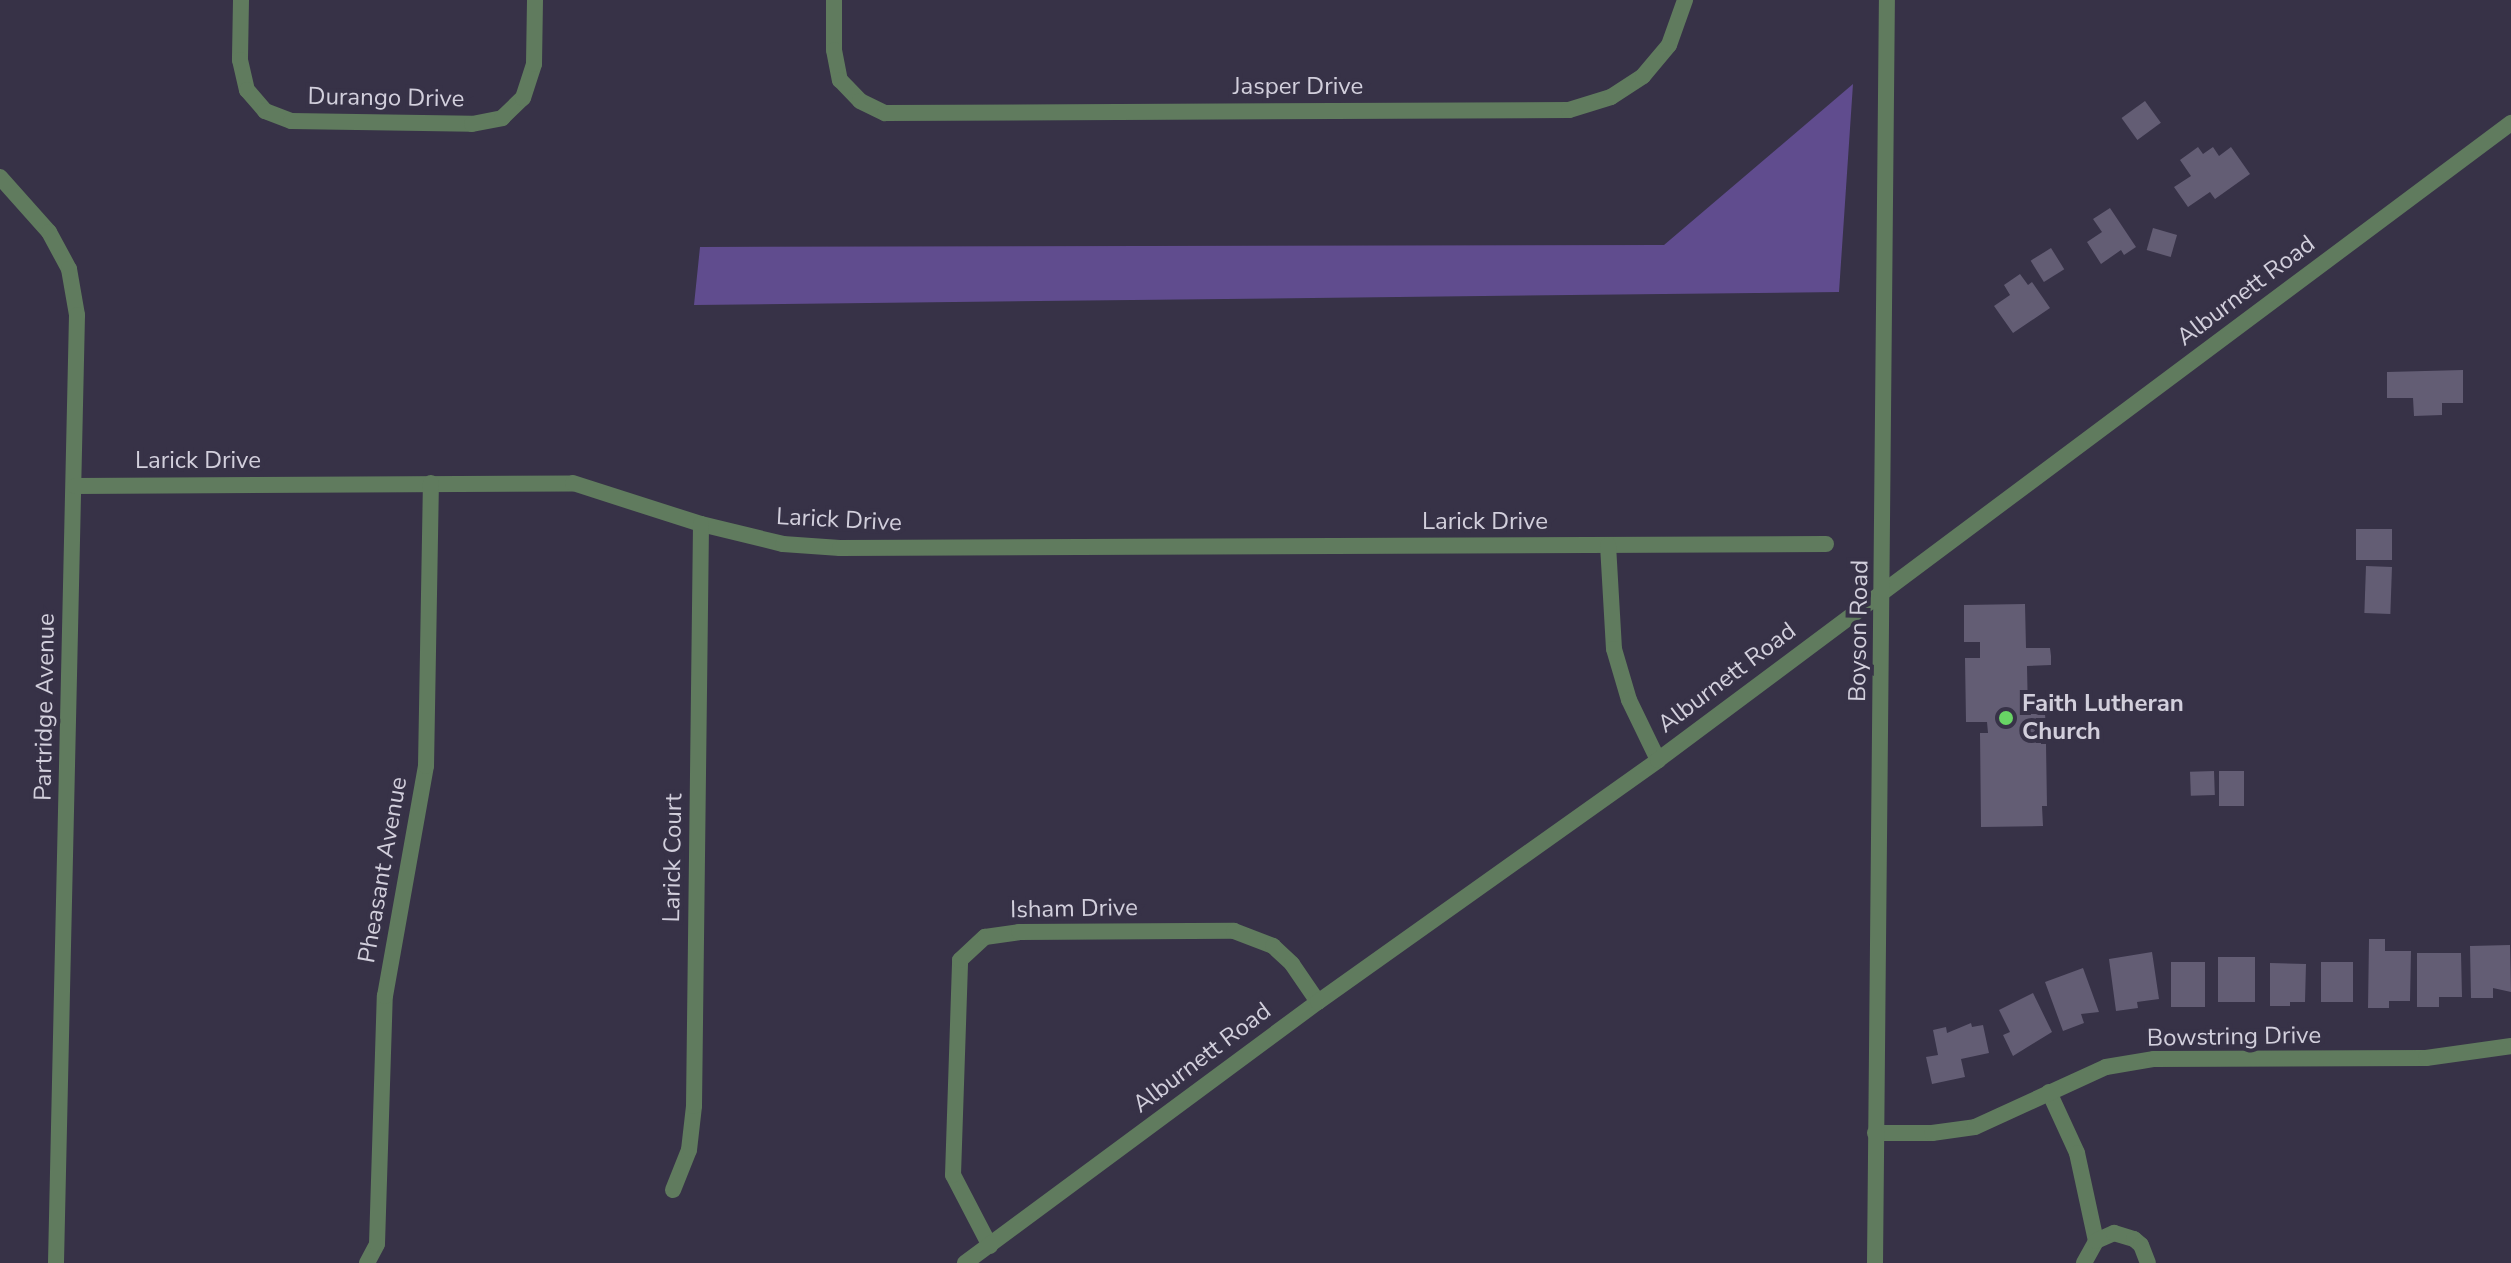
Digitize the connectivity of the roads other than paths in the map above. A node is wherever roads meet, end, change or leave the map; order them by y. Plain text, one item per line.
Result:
1 (241, 0) edge
2 (535, 0) edge
3 (834, 0) edge
4 (1685, 0) edge
5 (1887, 0) edge
6 (2511, 123) edge
7 (0, 177) edge
8 (431, 483) junction
9 (75, 486) junction
10 (701, 524) junction
11 (1826, 544) dead end
12 (1608, 545) junction
13 (1884, 592) junction
14 (1658, 760) junction
15 (1318, 1002) junction
16 (2511, 1046) edge
17 (2049, 1092) junction
18 (1875, 1133) junction
19 (673, 1190) dead end
20 (2096, 1241) junction
21 (990, 1246) junction
22 (56, 1263) edge
23 (367, 1263) edge
24 (965, 1263) edge
25 (1875, 1263) edge
26 (2084, 1263) edge
27 (2148, 1263) edge

1 - 2 street, Durango Drive
3 - 4 street, Jasper Drive
5 - 13 street, Boyson Road
6 - 13 street, Alburnett Road
7 - 9 street, Partridge Avenue
8 - 9 street, Larick Drive
8 - 10 street, Larick Drive
8 - 23 street, Pheasant Avenue
9 - 22 street, Partridge Avenue
10 - 12 street, Larick Drive
10 - 19 street, Larick Court
11 - 12 street, Larick Drive
12 - 14 street
13 - 14 street, Alburnett Road
13 - 18 street, Boyson Road
14 - 15 street, Alburnett Road
15 - 21 street, Alburnett Road
15 - 21 street, Isham Drive
16 - 17 street, Bowstring Drive
17 - 18 street, Bowstring Drive
17 - 20 street
18 - 25 street, Boyson Road
20 - 26 street
20 - 27 street
21 - 24 street, Alburnett Road

